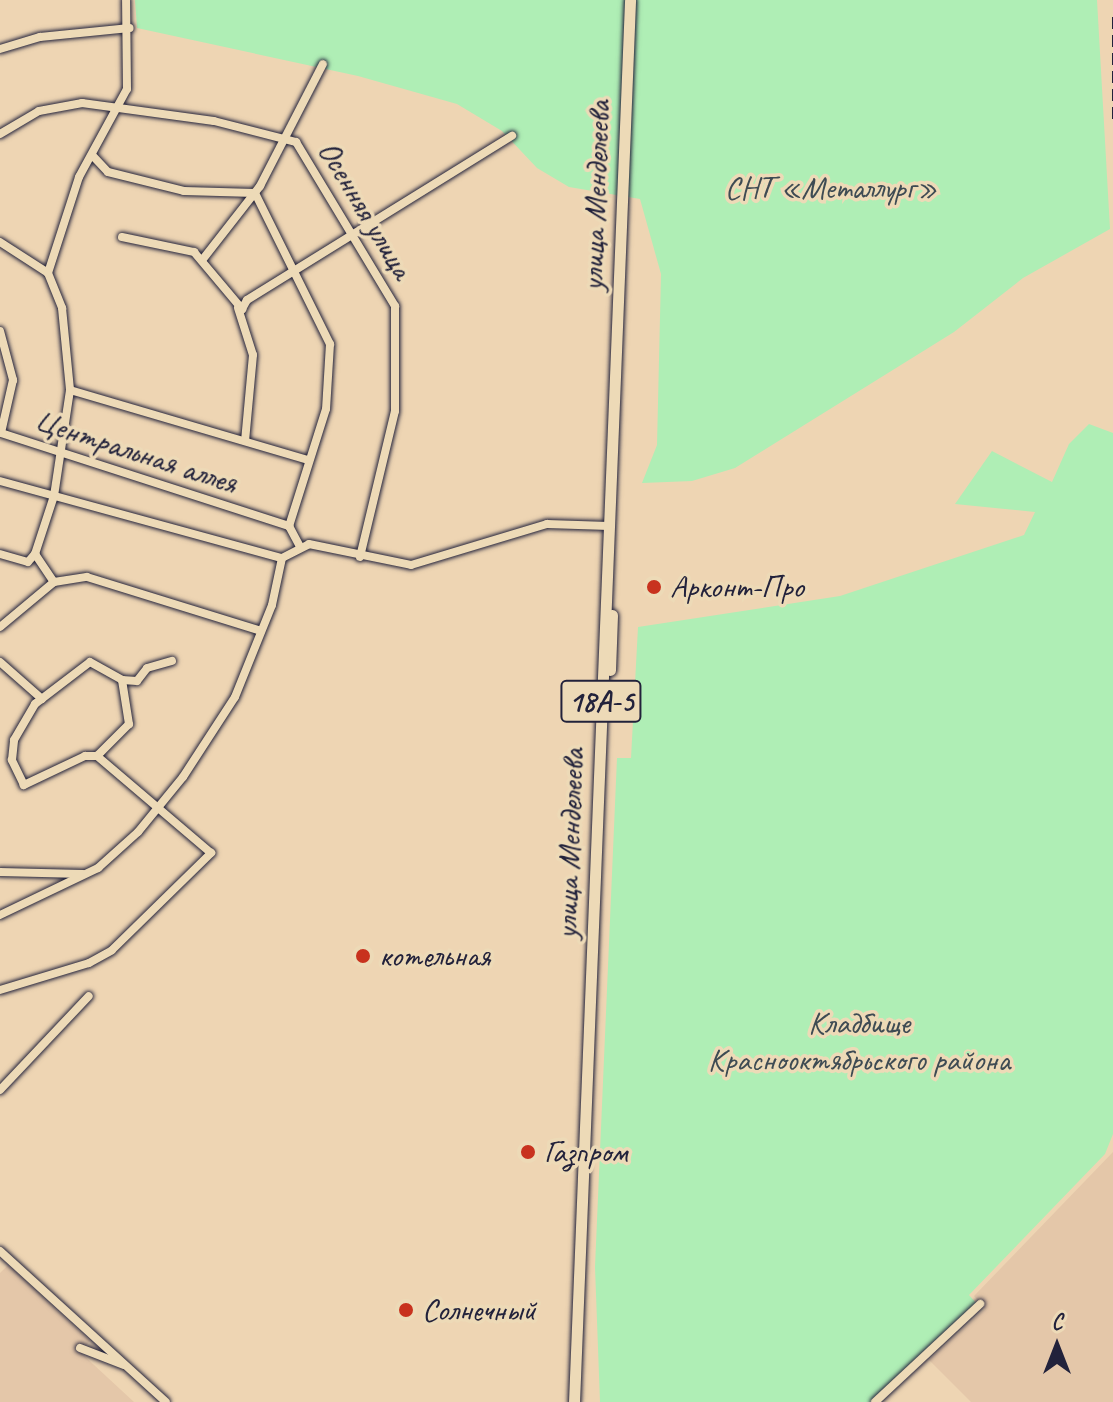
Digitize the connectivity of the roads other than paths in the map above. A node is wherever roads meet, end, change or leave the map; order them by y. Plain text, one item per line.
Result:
1 (126, 0) edge
2 (633, 0) edge
3 (130, 28) junction
4 (0, 49) edge
5 (323, 64) dead end
6 (121, 106) junction
7 (0, 134) edge
8 (512, 136) dead end
9 (284, 139) junction
10 (92, 155) junction
11 (254, 193) junction
12 (355, 236) junction
13 (122, 237) dead end
14 (1, 245) edge
15 (203, 259) junction
16 (48, 273) junction
17 (292, 273) junction
18 (238, 308) junction
19 (0, 331) edge
20 (70, 390) junction
21 (245, 441) junction
22 (59, 455) junction
23 (308, 460) junction
24 (0, 481) edge
25 (54, 496) junction
26 (289, 526) junction
27 (609, 526) junction
28 (300, 547) junction
29 (0, 554) edge
30 (35, 554) junction
31 (360, 557) junction
32 (282, 558) junction
33 (54, 582) junction
34 (0, 627) edge
35 (261, 631) junction
36 (172, 661) dead end
37 (0, 662) edge
38 (122, 680) junction
39 (42, 699) junction
40 (97, 756) junction
41 (158, 806) junction
42 (0, 872) edge
43 (87, 874) junction
44 (0, 915) edge
45 (0, 990) edge
46 (89, 996) dead end
47 (0, 1090) edge
48 (0, 1251) edge
49 (980, 1304) dead end
50 (80, 1348) dead end
51 (127, 1366) junction
52 (166, 1402) edge
53 (577, 1402) edge
54 (875, 1402) edge

1 - 3 street
2 - 27 highway, улица Менделеева / 18А-5
2 - 53 highway, улица Менделеева / 18А-5
3 - 4 street
3 - 6 street
5 - 9 street
6 - 7 street, Осенняя улица
6 - 9 street, Осенняя улица
6 - 10 street
8 - 12 street
9 - 11 street
9 - 12 street, Осенняя улица
10 - 11 street
10 - 16 street
11 - 15 street
11 - 17 street
12 - 17 street
12 - 31 street, Осенняя улица
13 - 15 street
14 - 16 street
15 - 18 street
16 - 20 street
17 - 18 street
17 - 23 street
18 - 21 street
19 - 22 street, Центральная аллея
20 - 21 street
20 - 22 street
21 - 23 street
22 - 25 street
22 - 26 street, Центральная аллея
23 - 26 street
24 - 25 street, Центральная аллея
25 - 30 street
25 - 32 street, Центральная аллея
26 - 28 street
27 - 31 street
27 - 53 highway, улица Менделеева / 18А-5
28 - 31 street
28 - 32 street
29 - 30 street
30 - 33 street
32 - 35 street
33 - 34 street
33 - 35 street
35 - 41 street
36 - 38 street
37 - 39 street
38 - 39 street
38 - 40 street
39 - 40 street
40 - 41 street
41 - 43 street
41 - 45 street
42 - 43 street
43 - 44 street
46 - 47 street
48 - 51 street
49 - 54 street
50 - 51 street
51 - 52 street

